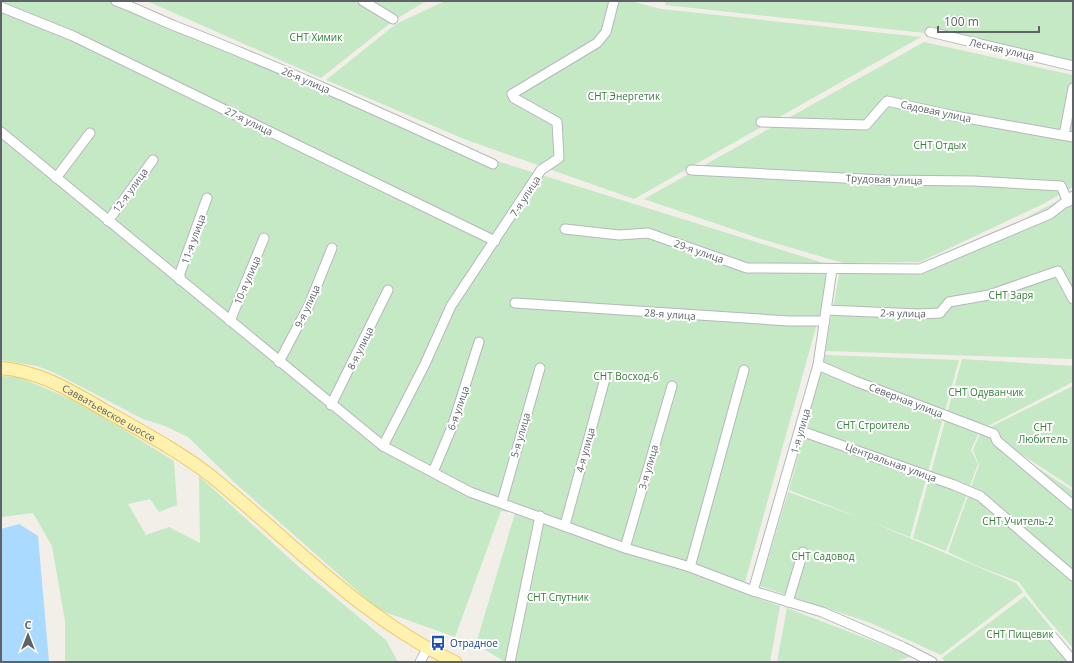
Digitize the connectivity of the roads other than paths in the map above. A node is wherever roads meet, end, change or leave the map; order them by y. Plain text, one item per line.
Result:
1 (116, 1) edge
2 (362, 1) edge
3 (614, 1) edge
4 (1, 7) edge
5 (393, 19) dead end
6 (930, 32) dead end
7 (1073, 66) edge
8 (1073, 88) edge
9 (761, 122) dead end
10 (1, 132) edge
11 (90, 133) dead end
12 (1068, 136) edge
13 (153, 160) dead end
14 (493, 164) dead end
15 (691, 170) dead end
16 (56, 178) junction
17 (207, 198) dead end
18 (1070, 199) edge
19 (108, 221) junction
20 (565, 229) dead end
21 (264, 238) dead end
22 (495, 241) junction
23 (332, 248) dead end
24 (834, 269) junction
25 (180, 280) junction
26 (388, 290) dead end
27 (1073, 299) edge
28 (515, 303) dead end
29 (826, 310) junction
30 (230, 321) junction
31 (825, 321) junction
32 (479, 342) dead end
33 (279, 362) junction
34 (818, 365) junction
35 (1, 368) edge
36 (540, 368) dead end
37 (744, 370) dead end
38 (606, 375) dead end
39 (672, 386) dead end
40 (331, 405) junction
41 (800, 431) junction
42 (383, 446) junction
43 (433, 472) junction
44 (502, 502) junction
45 (1073, 505) edge
46 (540, 516) junction
47 (565, 525) junction
48 (625, 548) junction
49 (803, 552) dead end
50 (690, 567) junction
51 (1073, 576) edge
52 (754, 591) junction
53 (788, 602) junction
54 (1052, 636) dead end
55 (427, 649) junction
56 (1073, 661) edge
57 (420, 662) edge
58 (455, 662) edge
59 (510, 662) edge
60 (932, 662) edge

1 - 14 street, 26-я улица
2 - 5 street
3 - 22 street, 7-я улица
4 - 22 street, 27-я улица
6 - 7 street, Лесная улица
8 - 12 street
9 - 12 street, Садовая улица
10 - 16 street
11 - 16 street
13 - 19 street, 12-я улица
15 - 18 street, Трудовая улица
16 - 19 street
17 - 25 street, 11-я улица
18 - 24 street, 29-я улица
19 - 25 street
20 - 24 street, 29-я улица
21 - 30 street, 10-я улица
22 - 42 street, 7-я улица
23 - 33 street, 9-я улица
24 - 29 street, 1-я улица
25 - 30 street
26 - 40 street, 8-я улица
27 - 29 street, 2-я улица
28 - 31 street, 28-я улица
29 - 31 street, 1-я улица
30 - 33 street
31 - 34 street, 1-я улица
32 - 43 street, 6-я улица
33 - 40 street
34 - 41 street, 1-я улица
34 - 45 street, Северная улица
35 - 55 main road, Савватьевское шоссе
36 - 44 street, 5-я улица
37 - 50 street
38 - 47 street, 4-я улица
39 - 48 street, 3-я улица
40 - 42 street
41 - 51 street, Центральная улица
41 - 52 street, 1-я улица
42 - 43 street
43 - 44 street
44 - 46 street
46 - 47 street
46 - 59 street
47 - 48 street
48 - 50 street
49 - 53 street
50 - 52 street
52 - 53 street
53 - 60 street
54 - 56 street
55 - 57 street
55 - 58 main road, Савватьевское шоссе

